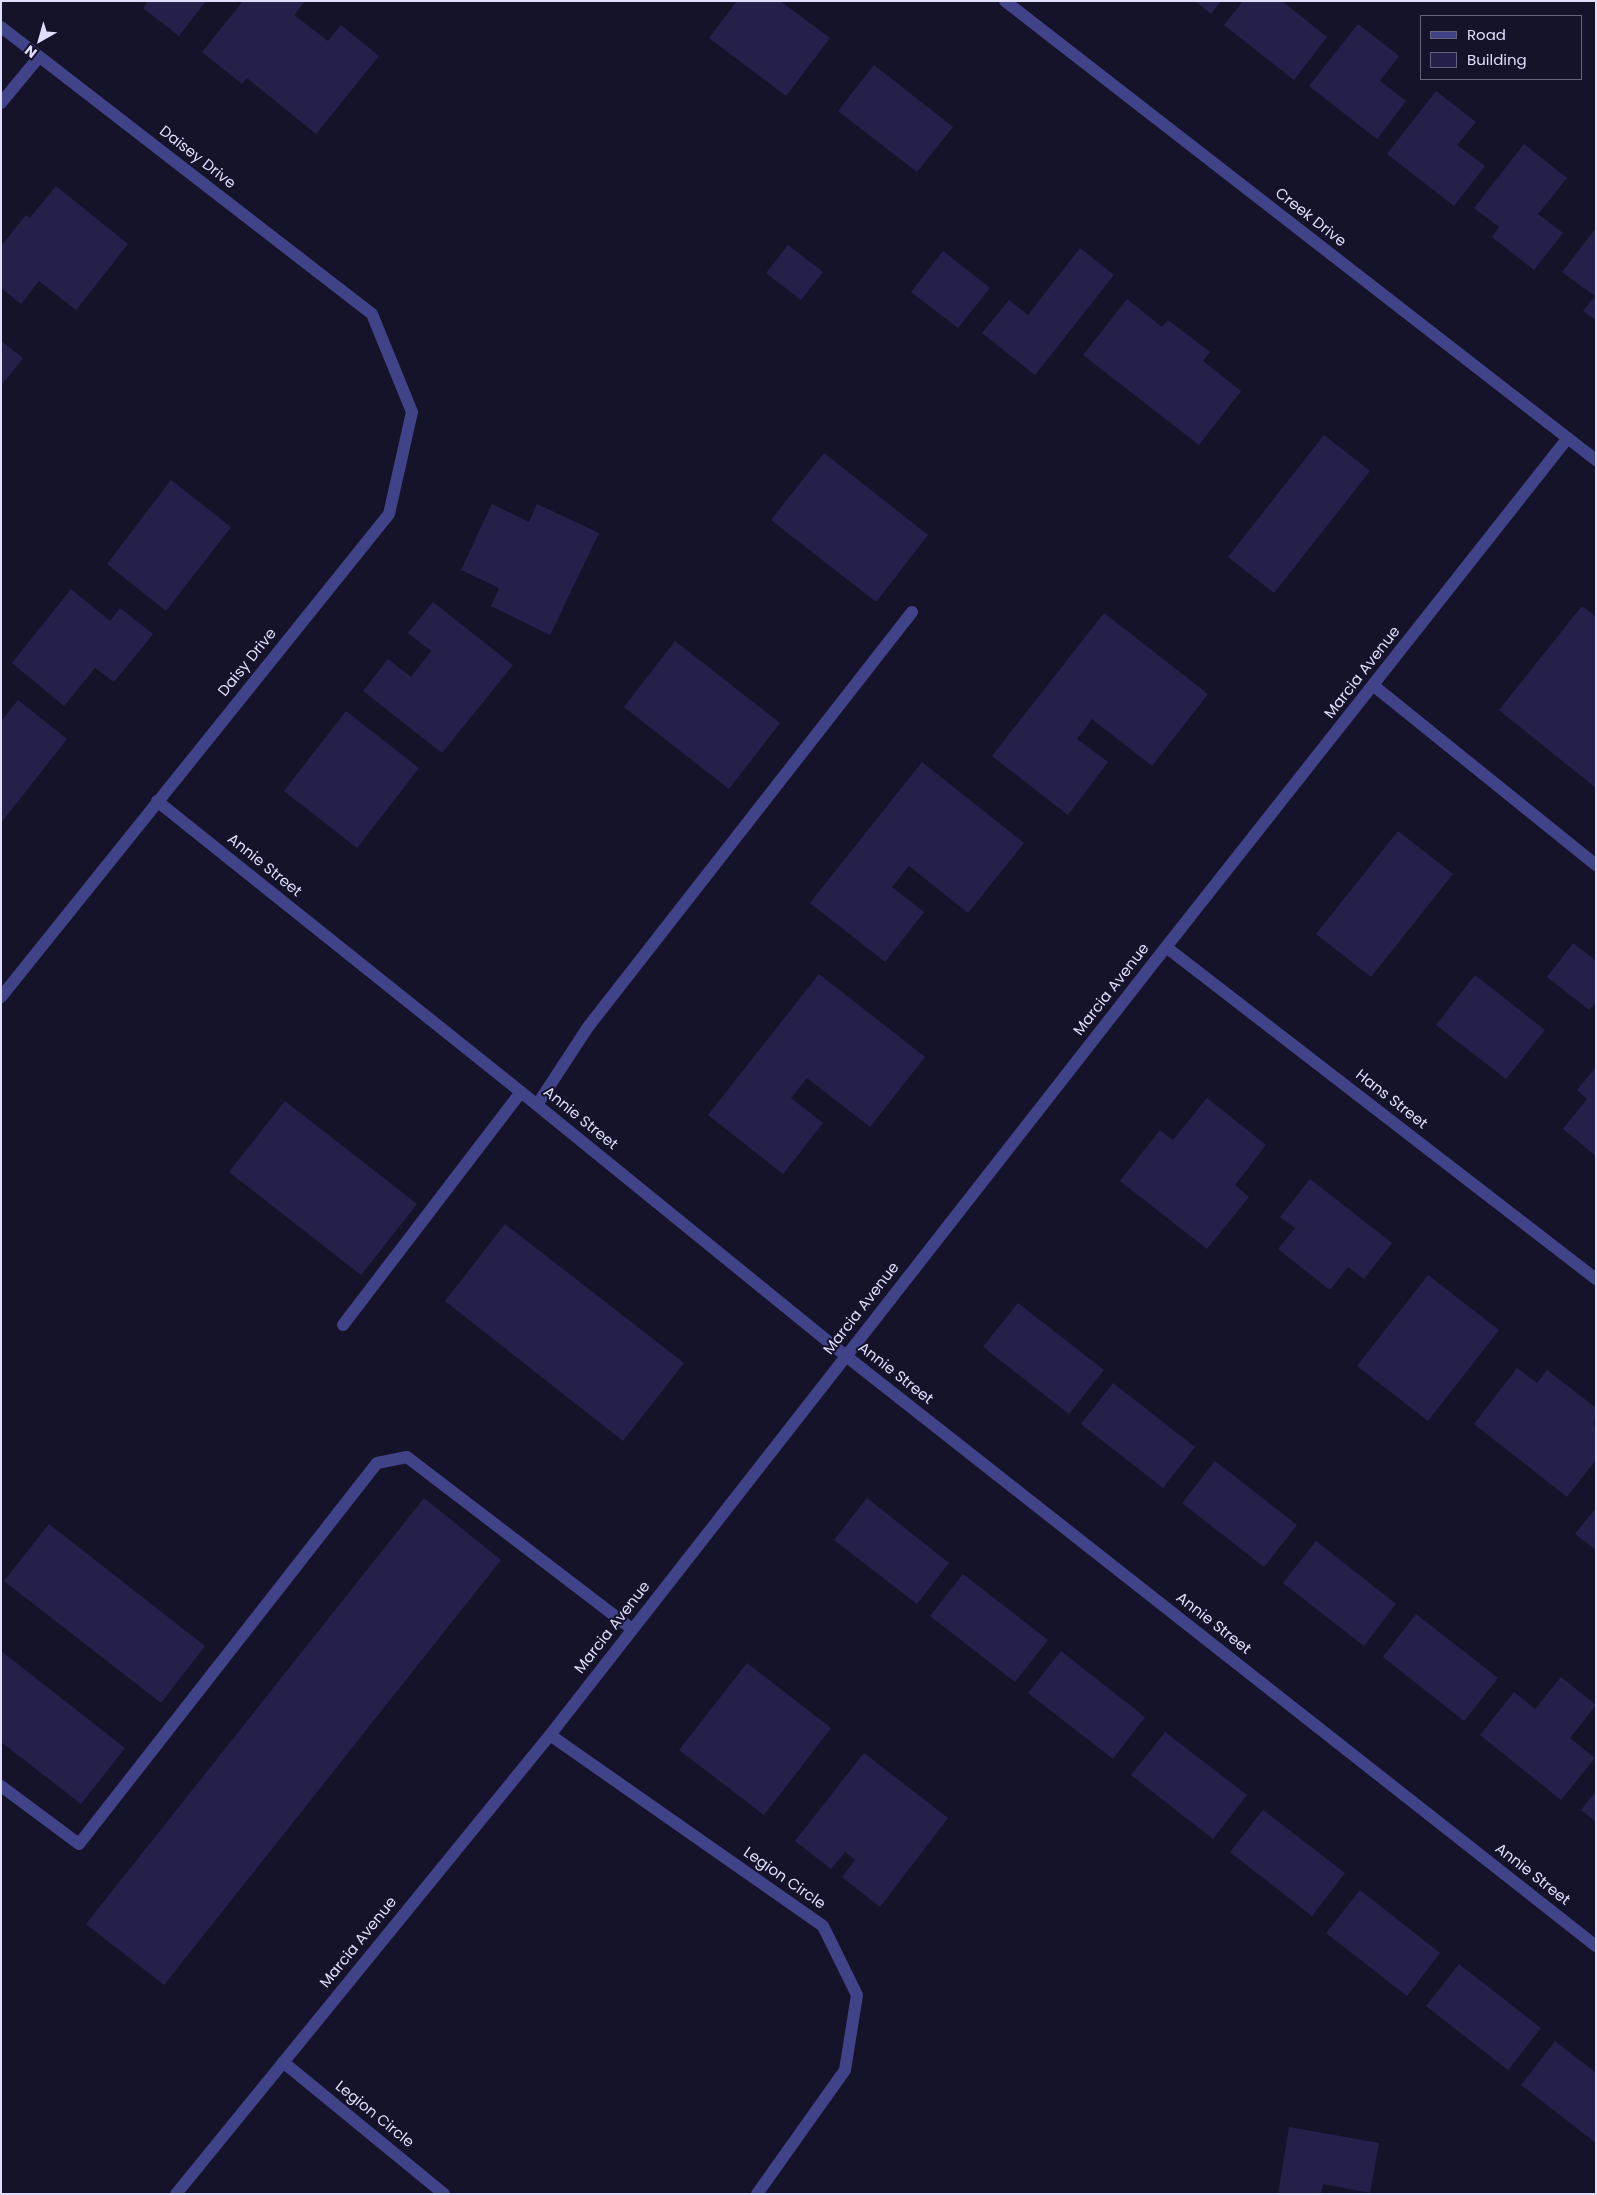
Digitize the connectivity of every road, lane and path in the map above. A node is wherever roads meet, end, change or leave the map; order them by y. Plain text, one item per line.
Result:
1 (1005, 1) edge
2 (1, 28) edge
3 (38, 57) junction
4 (1, 103) edge
5 (372, 314) joint
6 (1567, 439) junction
7 (1596, 460) edge
8 (912, 612) dead end
9 (1374, 686) junction
10 (157, 801) junction
11 (1596, 865) edge
12 (1166, 947) junction
13 (1, 996) edge
14 (521, 1092) junction
15 (537, 1105) junction
16 (1596, 1279) edge
17 (343, 1325) dead end
18 (846, 1356) junction
19 (632, 1629) junction
20 (550, 1734) junction
21 (1, 1786) edge
22 (1596, 1946) edge
23 (283, 2062) junction
24 (176, 2194) edge
25 (444, 2194) edge
26 (757, 2194) edge

1 - 6 street, Creek Drive
2 - 3 street, Daisey Drive
3 - 4 street
3 - 5 street, Daisey Drive
5 - 10 street, Daisy Drive
6 - 7 street, Creek Drive
6 - 9 street, Marcia Avenue
8 - 15 street
9 - 11 street
9 - 12 street, Marcia Avenue
10 - 13 street, Daisy Drive
10 - 14 street, Annie Street
12 - 16 street, Hans Street
12 - 18 street, Marcia Avenue
14 - 15 street, Annie Street
14 - 17 street
15 - 18 street, Annie Street
18 - 19 street, Marcia Avenue
18 - 22 street, Annie Street
19 - 20 street, Marcia Avenue
19 - 21 street
20 - 23 street, Marcia Avenue
20 - 26 street, Legion Circle
23 - 24 street, Marcia Avenue
23 - 25 street, Legion Circle

